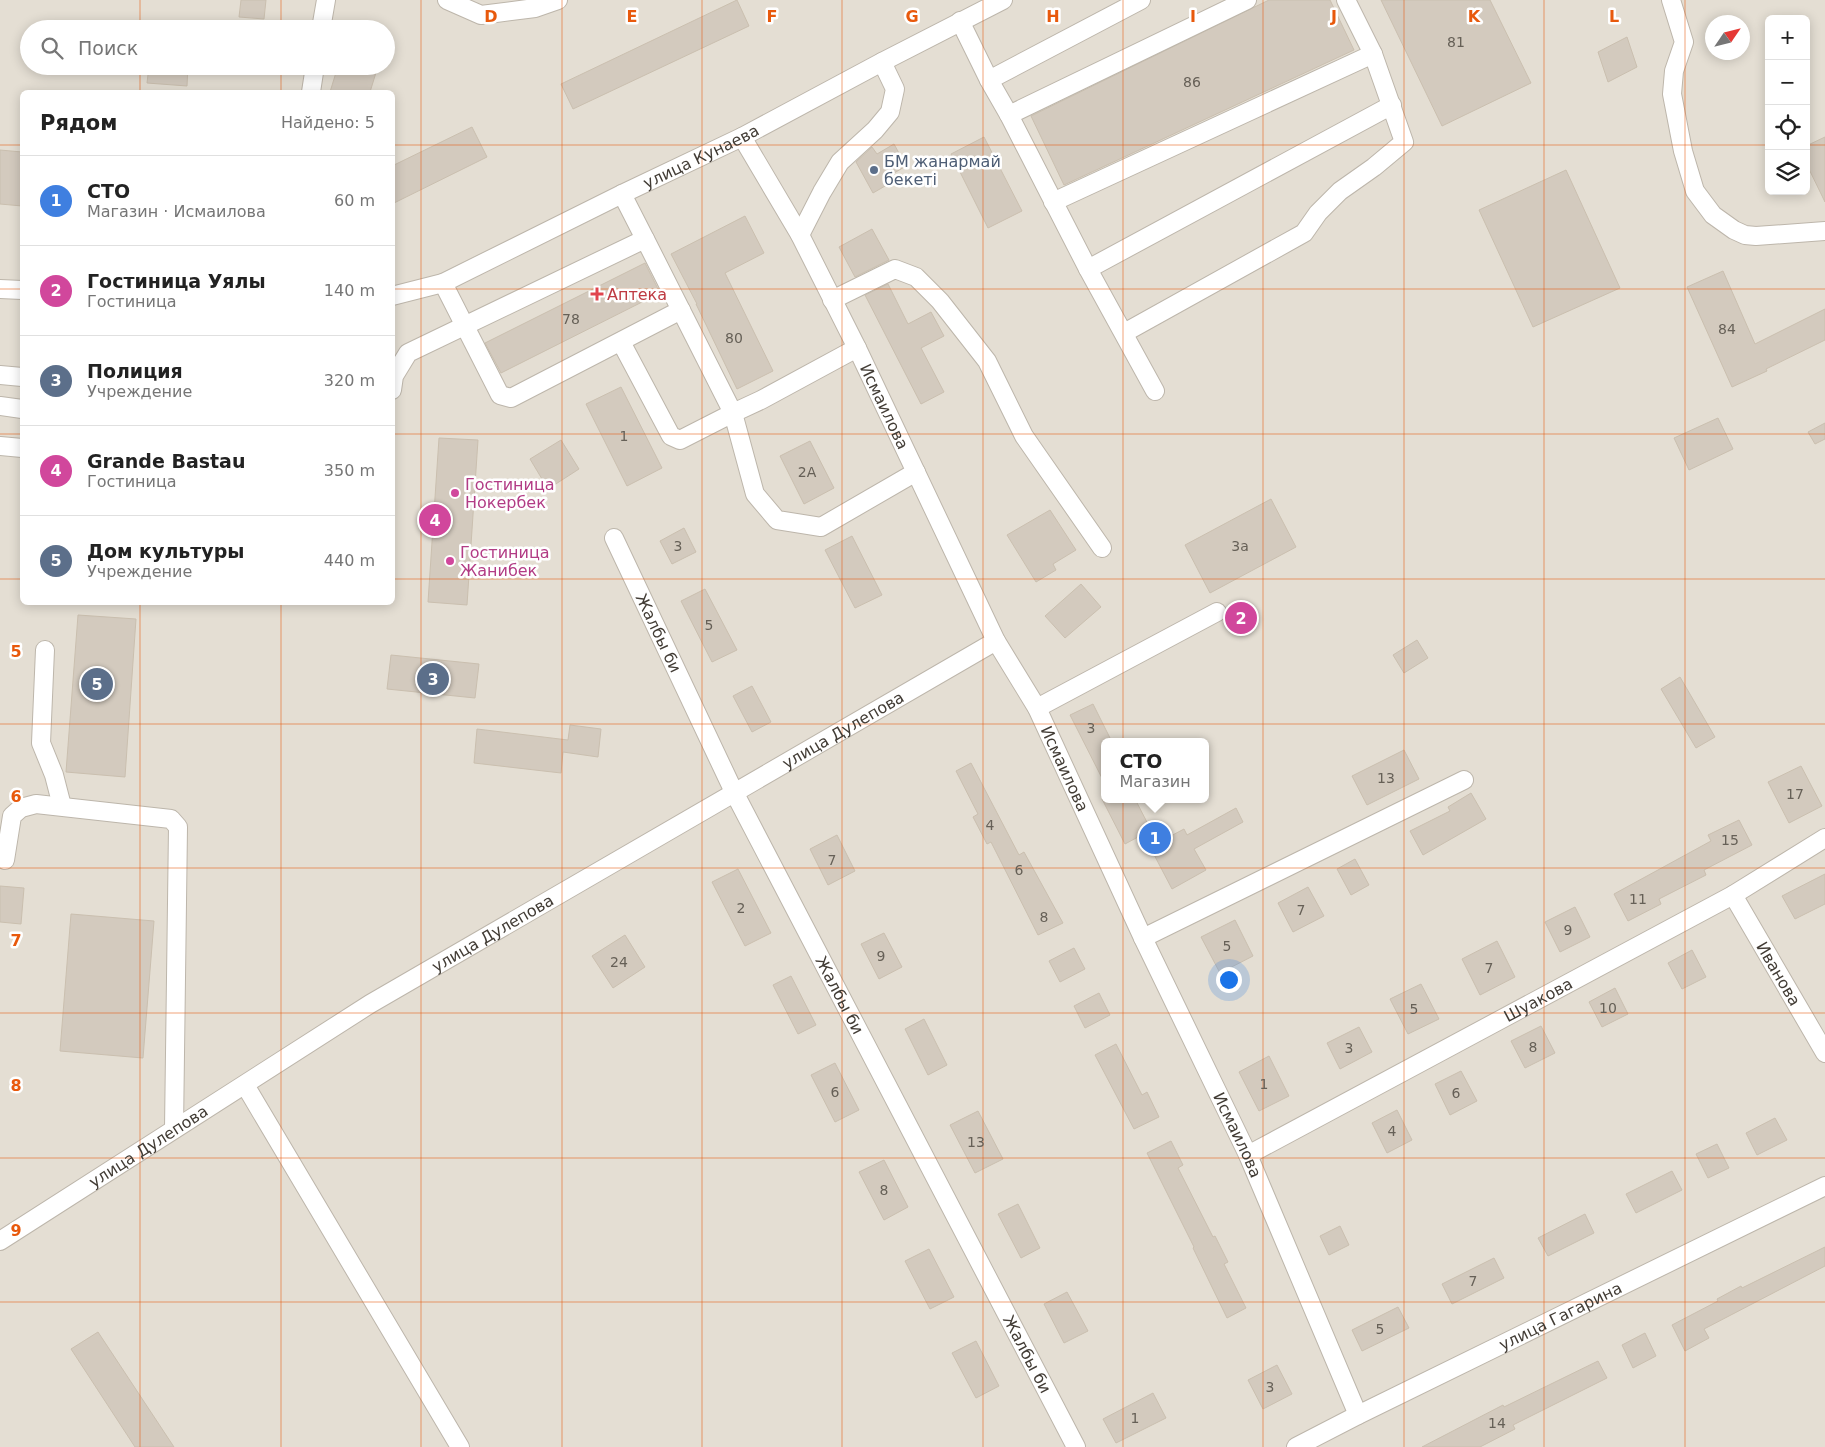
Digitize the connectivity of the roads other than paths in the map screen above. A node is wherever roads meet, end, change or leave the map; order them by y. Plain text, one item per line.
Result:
1 (326, 0) edge
2 (446, 0) edge
3 (558, 0) edge
4 (1003, 0) edge
5 (1141, 0) edge
6 (1247, 0) edge
7 (1346, 0) edge
8 (1671, 0) edge
9 (323, 20) edge
10 (960, 21) junction
11 (1373, 54) junction
12 (882, 62) junction
13 (314, 75) edge
14 (989, 80) junction
15 (311, 90) edge
16 (1392, 105) junction
17 (1009, 115) junction
18 (742, 137) junction
19 (622, 194) junction
20 (1053, 202) junction
21 (1825, 231) edge
22 (800, 235) junction
23 (645, 239) junction
24 (1088, 270) junction
25 (443, 283) junction
26 (0, 289) edge
27 (20, 290) edge
28 (395, 295) edge
29 (832, 300) junction
30 (681, 310) junction
31 (465, 326) junction
32 (1124, 333) junction
33 (621, 342) junction
34 (857, 348) junction
35 (395, 374) edge
36 (0, 375) edge
37 (20, 377) edge
38 (1155, 391) dead end
39 (0, 406) edge
40 (20, 409) edge
41 (733, 413) junction
42 (0, 446) edge
43 (20, 448) edge
44 (916, 472) junction
45 (614, 538) dead end
46 (1102, 548) dead end
47 (1217, 612) dead end
48 (996, 641) junction
49 (45, 650) dead end
50 (1037, 708) junction
51 (1464, 780) dead end
52 (734, 792) junction
53 (62, 806) junction
54 (1825, 838) edge
55 (5, 860) dead end
56 (1732, 895) junction
57 (1143, 938) junction
58 (1825, 1052) edge
59 (245, 1085) junction
60 (174, 1130) junction
61 (1248, 1155) junction
62 (1825, 1186) edge
63 (0, 1241) edge
64 (1358, 1415) junction
65 (460, 1447) edge
66 (1076, 1447) edge
67 (1296, 1447) edge

1 - 9 street
2 - 3 street
4 - 10 street, улица Кунаева
5 - 14 street
6 - 17 street
7 - 11 street
8 - 21 street
10 - 12 street, улица Кунаева
10 - 14 street
11 - 16 street
11 - 20 street
12 - 18 street, улица Кунаева
12 - 22 street
13 - 15 street
14 - 17 street
16 - 24 street
16 - 32 street
17 - 20 street
18 - 19 street, улица Кунаева
18 - 22 street, Исмаилова
19 - 23 street
19 - 25 street, улица Кунаева
20 - 24 street
22 - 29 street, Исмаилова
23 - 30 street
23 - 31 street
24 - 32 street
25 - 28 street, улица Кунаева
25 - 31 street
26 - 27 street
29 - 34 street, Исмаилова
29 - 46 street
30 - 33 street
30 - 41 street
31 - 33 street
31 - 35 street
32 - 38 street
33 - 41 street
34 - 41 street
34 - 44 street, Исмаилова
36 - 37 street
39 - 40 street
41 - 44 street
42 - 43 street
44 - 48 street, Исмаилова
45 - 52 street, Жалбы би
47 - 50 street
48 - 50 street, Исмаилова
48 - 52 street, улица Дулепова
49 - 53 street
50 - 57 street, Исмаилова
51 - 57 street
52 - 59 street, улица Дулепова
52 - 66 street, Жалбы би
53 - 55 street
53 - 60 street
54 - 56 street, Шуакова
56 - 58 street, Иванова
56 - 61 street, Шуакова
57 - 61 street, Исмаилова
59 - 60 street, улица Дулепова
59 - 65 street
60 - 63 street, улица Дулепова
61 - 64 street, Исмаилова
62 - 64 street, улица Гагарина
64 - 67 street, улица Гагарина

